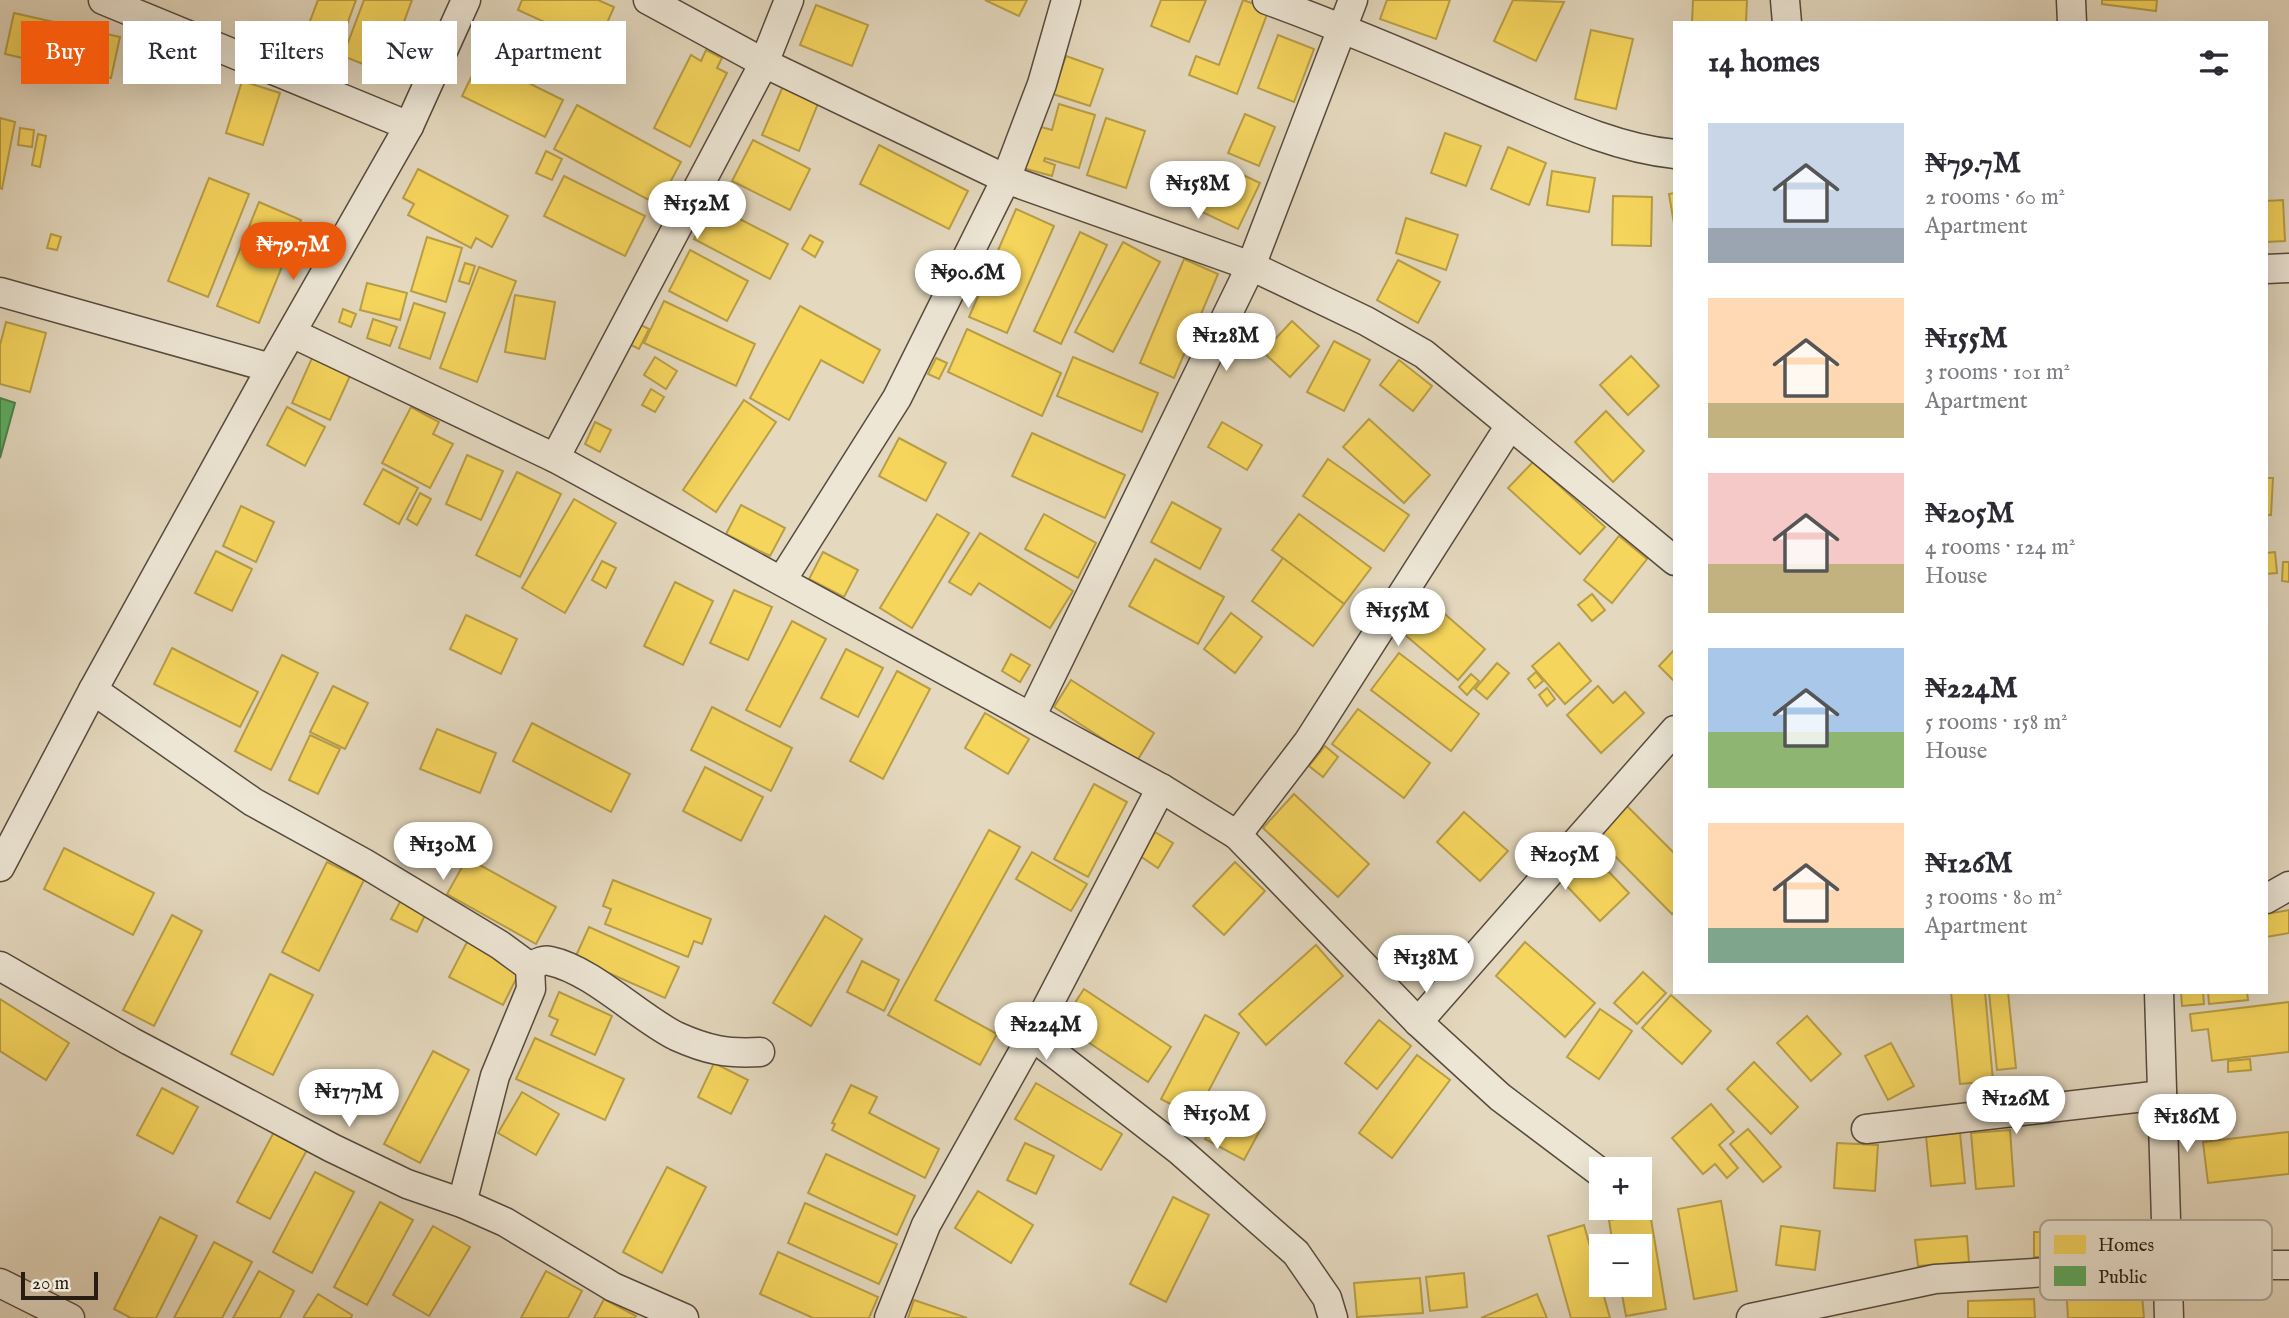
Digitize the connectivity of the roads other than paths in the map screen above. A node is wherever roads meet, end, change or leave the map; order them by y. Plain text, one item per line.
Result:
1 (103, 0) edge
2 (466, 0) edge
3 (648, 0) edge
4 (789, 0) edge
5 (1066, 0) edge
6 (1267, 0) edge
7 (1353, 0) edge
8 (1785, 0) edge
9 (2071, 0) edge
10 (1787, 21) edge
11 (2072, 21) edge
12 (1343, 28) junction
13 (764, 63) junction
14 (409, 126) junction
15 (1673, 154) edge
16 (1006, 179) junction
17 (1251, 266) junction
18 (2289, 268) edge
19 (2268, 269) edge
20 (0, 292) edge
21 (292, 332) junction
22 (271, 368) junction
23 (1509, 427) junction
24 (555, 458) junction
25 (1673, 559) edge
26 (782, 580) junction
27 (93, 690) junction
28 (1031, 717) junction
29 (1673, 732) edge
30 (1161, 788) junction
31 (1237, 835) junction
32 (0, 867) edge
33 (2289, 886) edge
34 (2268, 898) edge
35 (0, 966) edge
36 (530, 967) junction
37 (2160, 994) edge
38 (1418, 1021) junction
39 (1032, 1036) junction
40 (760, 1052) dead end
41 (2162, 1096) junction
42 (1866, 1129) dead end
43 (1589, 1163) edge
44 (463, 1203) junction
45 (2164, 1220) edge
46 (2040, 1273) edge
47 (0, 1283) edge
48 (2168, 1300) edge
49 (70, 1318) edge
50 (684, 1318) edge
51 (890, 1318) edge
52 (1333, 1318) edge
53 (1751, 1318) edge
54 (2169, 1318) edge

1 - 14 street
2 - 14 street
3 - 13 street
4 - 13 street
5 - 16 street
6 - 12 street
7 - 12 street
8 - 10 street
9 - 11 street
12 - 15 street
12 - 17 street
13 - 16 street
13 - 24 street
14 - 21 street
16 - 17 street
16 - 26 street
17 - 23 street
17 - 28 street
18 - 19 street
20 - 22 street
21 - 22 street
21 - 24 street
22 - 27 street
23 - 25 street
23 - 31 street
24 - 26 street
26 - 28 street
27 - 32 street
27 - 36 street
28 - 30 street
29 - 38 street
30 - 31 street
30 - 39 street
31 - 38 street
33 - 34 street
35 - 44 street
36 - 40 street
36 - 44 street
37 - 41 street
38 - 43 street
39 - 51 street
39 - 52 street
41 - 42 street
41 - 45 street
44 - 50 street
46 - 53 street
47 - 49 street
48 - 54 street

